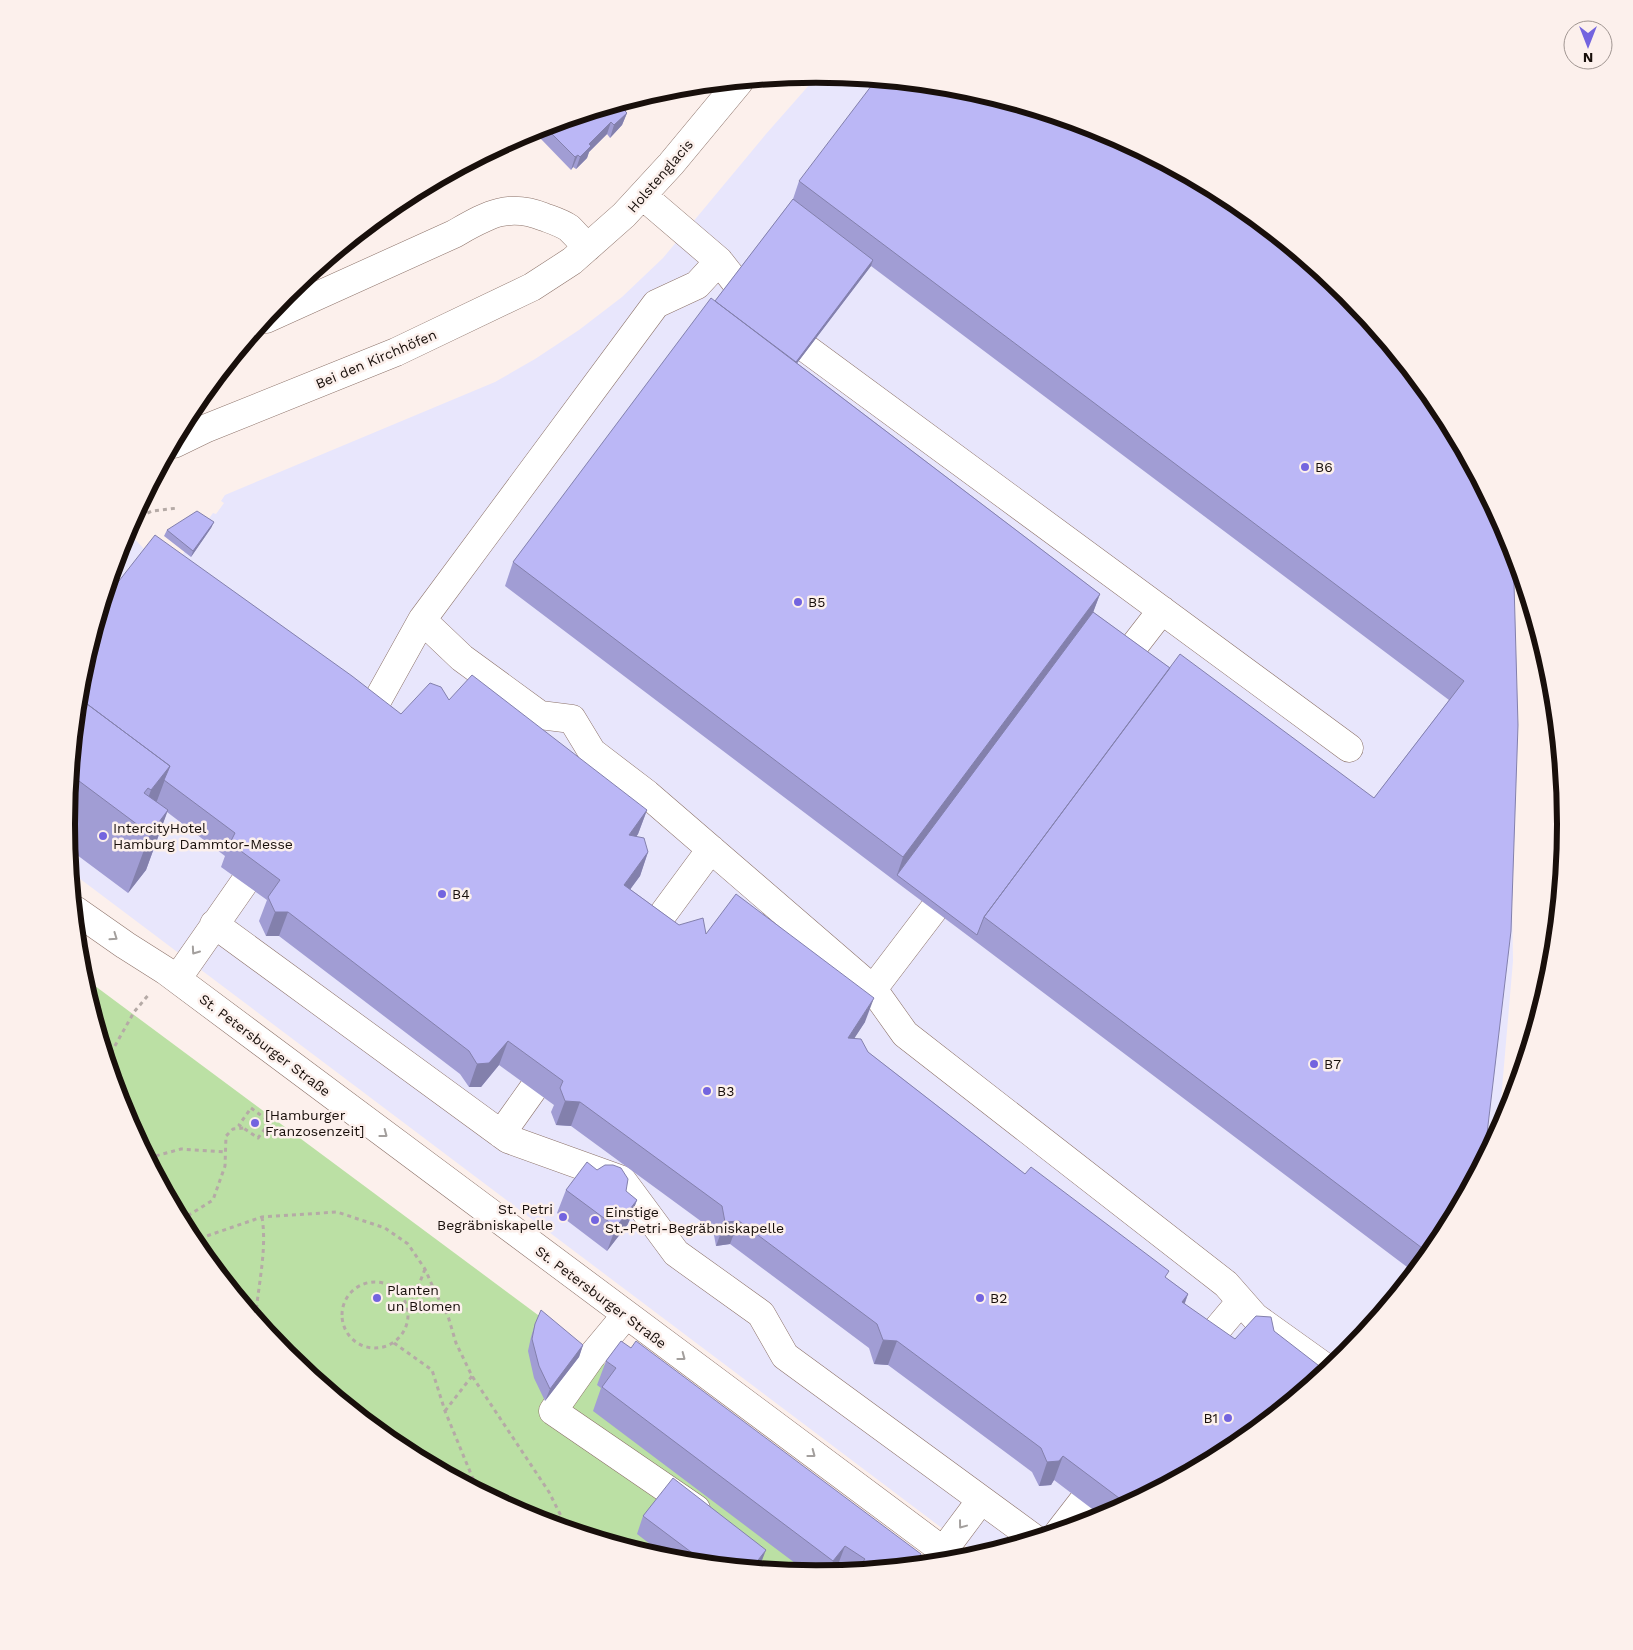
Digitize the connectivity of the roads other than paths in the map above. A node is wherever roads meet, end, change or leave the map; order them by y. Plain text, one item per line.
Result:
1 (733, 89) edge
2 (643, 196) junction
3 (580, 254) junction
4 (719, 261) junction
5 (282, 312) edge
6 (197, 423) edge
7 (1162, 610) junction
8 (422, 620) junction
9 (1101, 689) edge
10 (367, 719) edge
11 (1349, 748) dead end
12 (711, 849) junction
13 (969, 862) edge
14 (244, 883) dead end
15 (80, 914) edge
16 (214, 924) junction
17 (649, 933) edge
18 (171, 975) junction
19 (873, 989) junction
20 (533, 1089) dead end
21 (500, 1134) junction
22 (1241, 1301) junction
23 (626, 1315) junction
24 (1203, 1346) edge
25 (1323, 1366) edge
26 (982, 1500) junction
27 (1083, 1501) dead end
28 (716, 1522) edge
29 (1067, 1522) edge
30 (1029, 1535) edge
31 (1013, 1539) edge
32 (948, 1554) edge
33 (951, 1554) edge

1 - 2 street, Holstenglacis
2 - 3 street, Holstenglacis
2 - 4 street
3 - 5 street
3 - 6 street, Bei den Kirchhöfen
4 - 7 street
4 - 8 street
7 - 9 street
7 - 11 street
8 - 10 street
8 - 12 street
12 - 17 street
12 - 19 street
13 - 19 street
14 - 16 street
15 -> 18 street, St. Petersburger Straße
16 -> 18 street
16 - 21 street
18 -> 23 street, St. Petersburger Straße
19 - 22 street
20 - 21 street
21 - 26 street
22 - 24 street
22 - 25 street
23 - 28 street
23 -> 32 street, St. Petersburger Straße
26 - 30 street
26 - 31 street
26 -> 33 street
27 - 29 street

